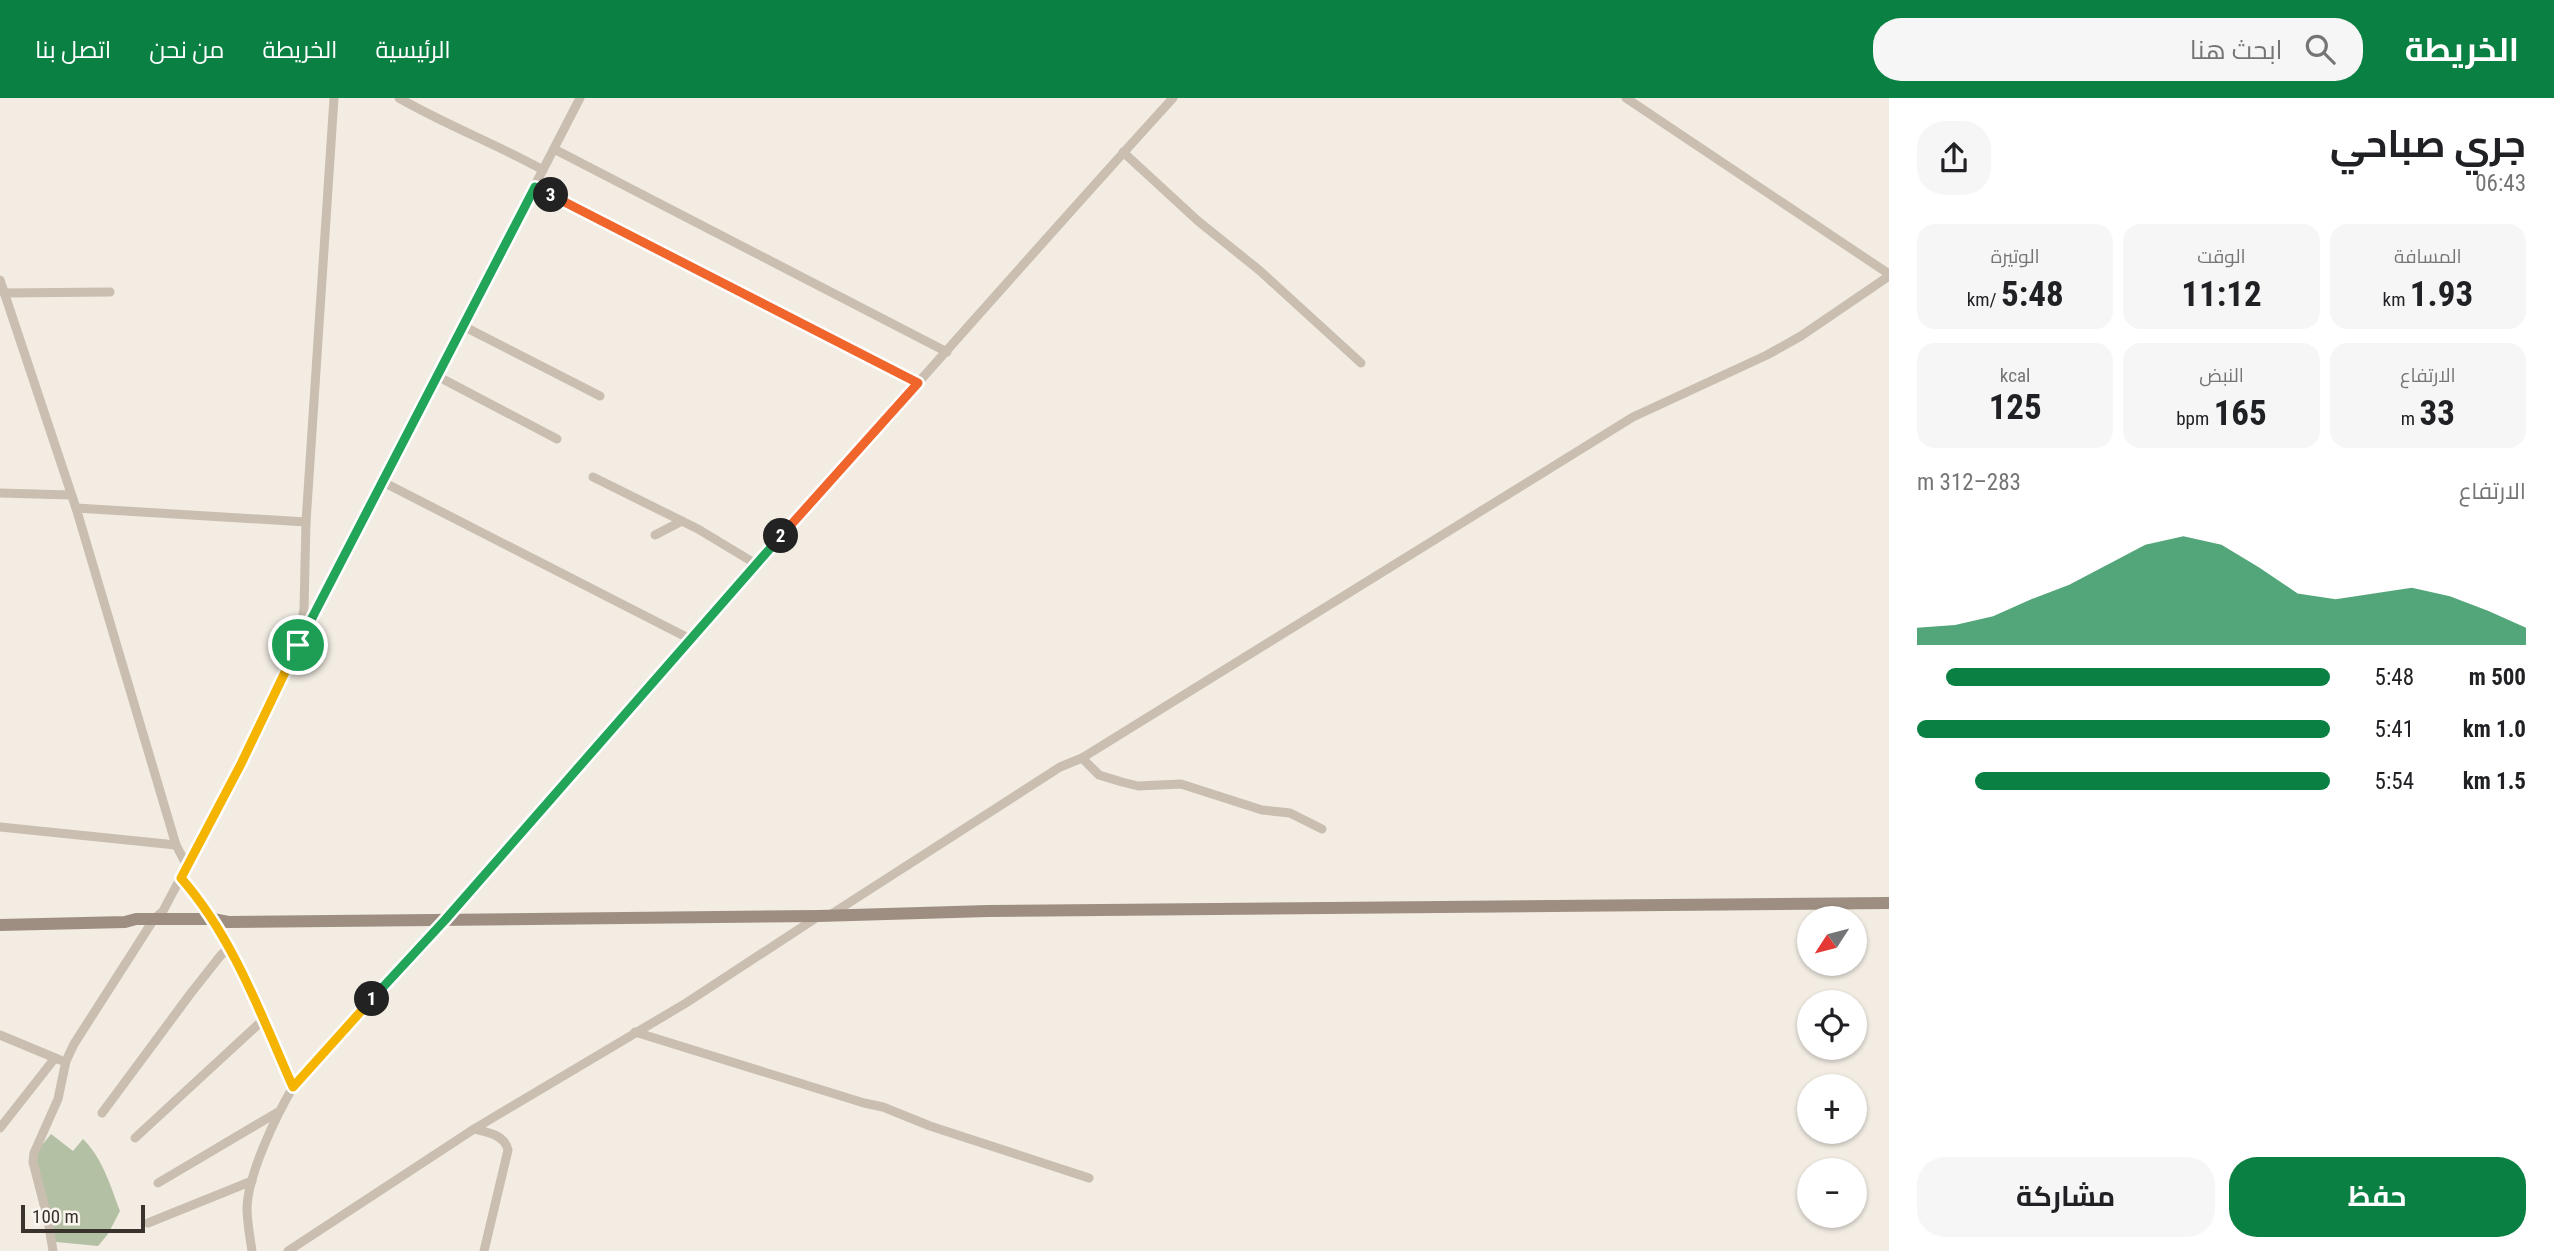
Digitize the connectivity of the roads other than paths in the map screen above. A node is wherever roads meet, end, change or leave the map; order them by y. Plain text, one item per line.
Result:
1 (334, 98) edge
2 (399, 98) edge
3 (580, 98) edge
4 (1173, 98) edge
5 (1626, 98) edge
6 (554, 149) junction
7 (1123, 152) junction
8 (543, 170) junction
9 (535, 187) junction
10 (1889, 275) edge
11 (0, 280) edge
12 (110, 292) dead end
13 (4, 293) junction
14 (463, 326) junction
15 (947, 352) junction
16 (1362, 363) dead end
17 (437, 376) junction
18 (918, 383) junction
19 (600, 396) dead end
20 (557, 439) dead end
21 (593, 477) dead end
22 (383, 482) junction
23 (0, 493) edge
24 (71, 495) junction
25 (76, 508) junction
26 (682, 521) junction
27 (306, 522) junction
28 (655, 535) dead end
29 (756, 564) junction
30 (692, 640) junction
31 (298, 645) junction
32 (1082, 758) junction
33 (0, 827) edge
34 (1322, 829) dead end
35 (176, 845) junction
36 (187, 866) junction
37 (181, 878) junction
38 (1889, 903) edge
39 (824, 916) junction
40 (445, 920) junction
41 (161, 921) junction
42 (219, 923) junction
43 (0, 925) edge
44 (229, 948) junction
45 (263, 1020) junction
46 (635, 1032) junction
47 (0, 1035) edge
48 (55, 1058) junction
49 (66, 1061) junction
50 (293, 1087) junction
51 (278, 1112) junction
52 (102, 1113) dead end
53 (0, 1128) edge
54 (474, 1129) junction
55 (135, 1138) dead end
56 (1089, 1178) dead end
57 (252, 1181) junction
58 (158, 1183) dead end
59 (148, 1223) dead end
60 (53, 1251) edge
61 (252, 1251) edge
62 (288, 1251) edge
63 (484, 1251) edge

1 - 27 street
2 - 8 street
3 - 6 street
4 - 7 street
5 - 10 street
6 - 8 street
6 - 15 street
7 - 15 street
7 - 16 street
8 - 9 street
9 - 14 street
9 - 18 street
10 - 32 street
11 - 13 street
12 - 13 street
13 - 24 street
14 - 17 street
14 - 19 street
15 - 18 street
17 - 20 street
17 - 22 street
18 - 29 street
21 - 26 street
22 - 30 street
22 - 31 street
23 - 24 street
24 - 25 street
25 - 27 street
25 - 35 street
26 - 28 street
26 - 29 street
27 - 31 street
29 - 30 street
30 - 40 street
31 - 36 street
32 - 34 street
32 - 39 street
33 - 35 street
35 - 36 street
36 - 37 street
37 - 41 street
37 - 42 street
38 - 39 main road
39 - 40 main road
39 - 46 street
40 - 42 main road
40 - 50 street
41 - 42 main road
41 - 43 main road
41 - 49 street
42 - 44 street
44 - 45 street
44 - 52 street
45 - 50 street
45 - 55 street
46 - 54 street
46 - 56 street
47 - 48 street
48 - 49 street
48 - 53 street
49 - 60 street
50 - 51 street
51 - 57 street
51 - 58 street
54 - 62 street
54 - 63 street
57 - 59 street
57 - 61 street

